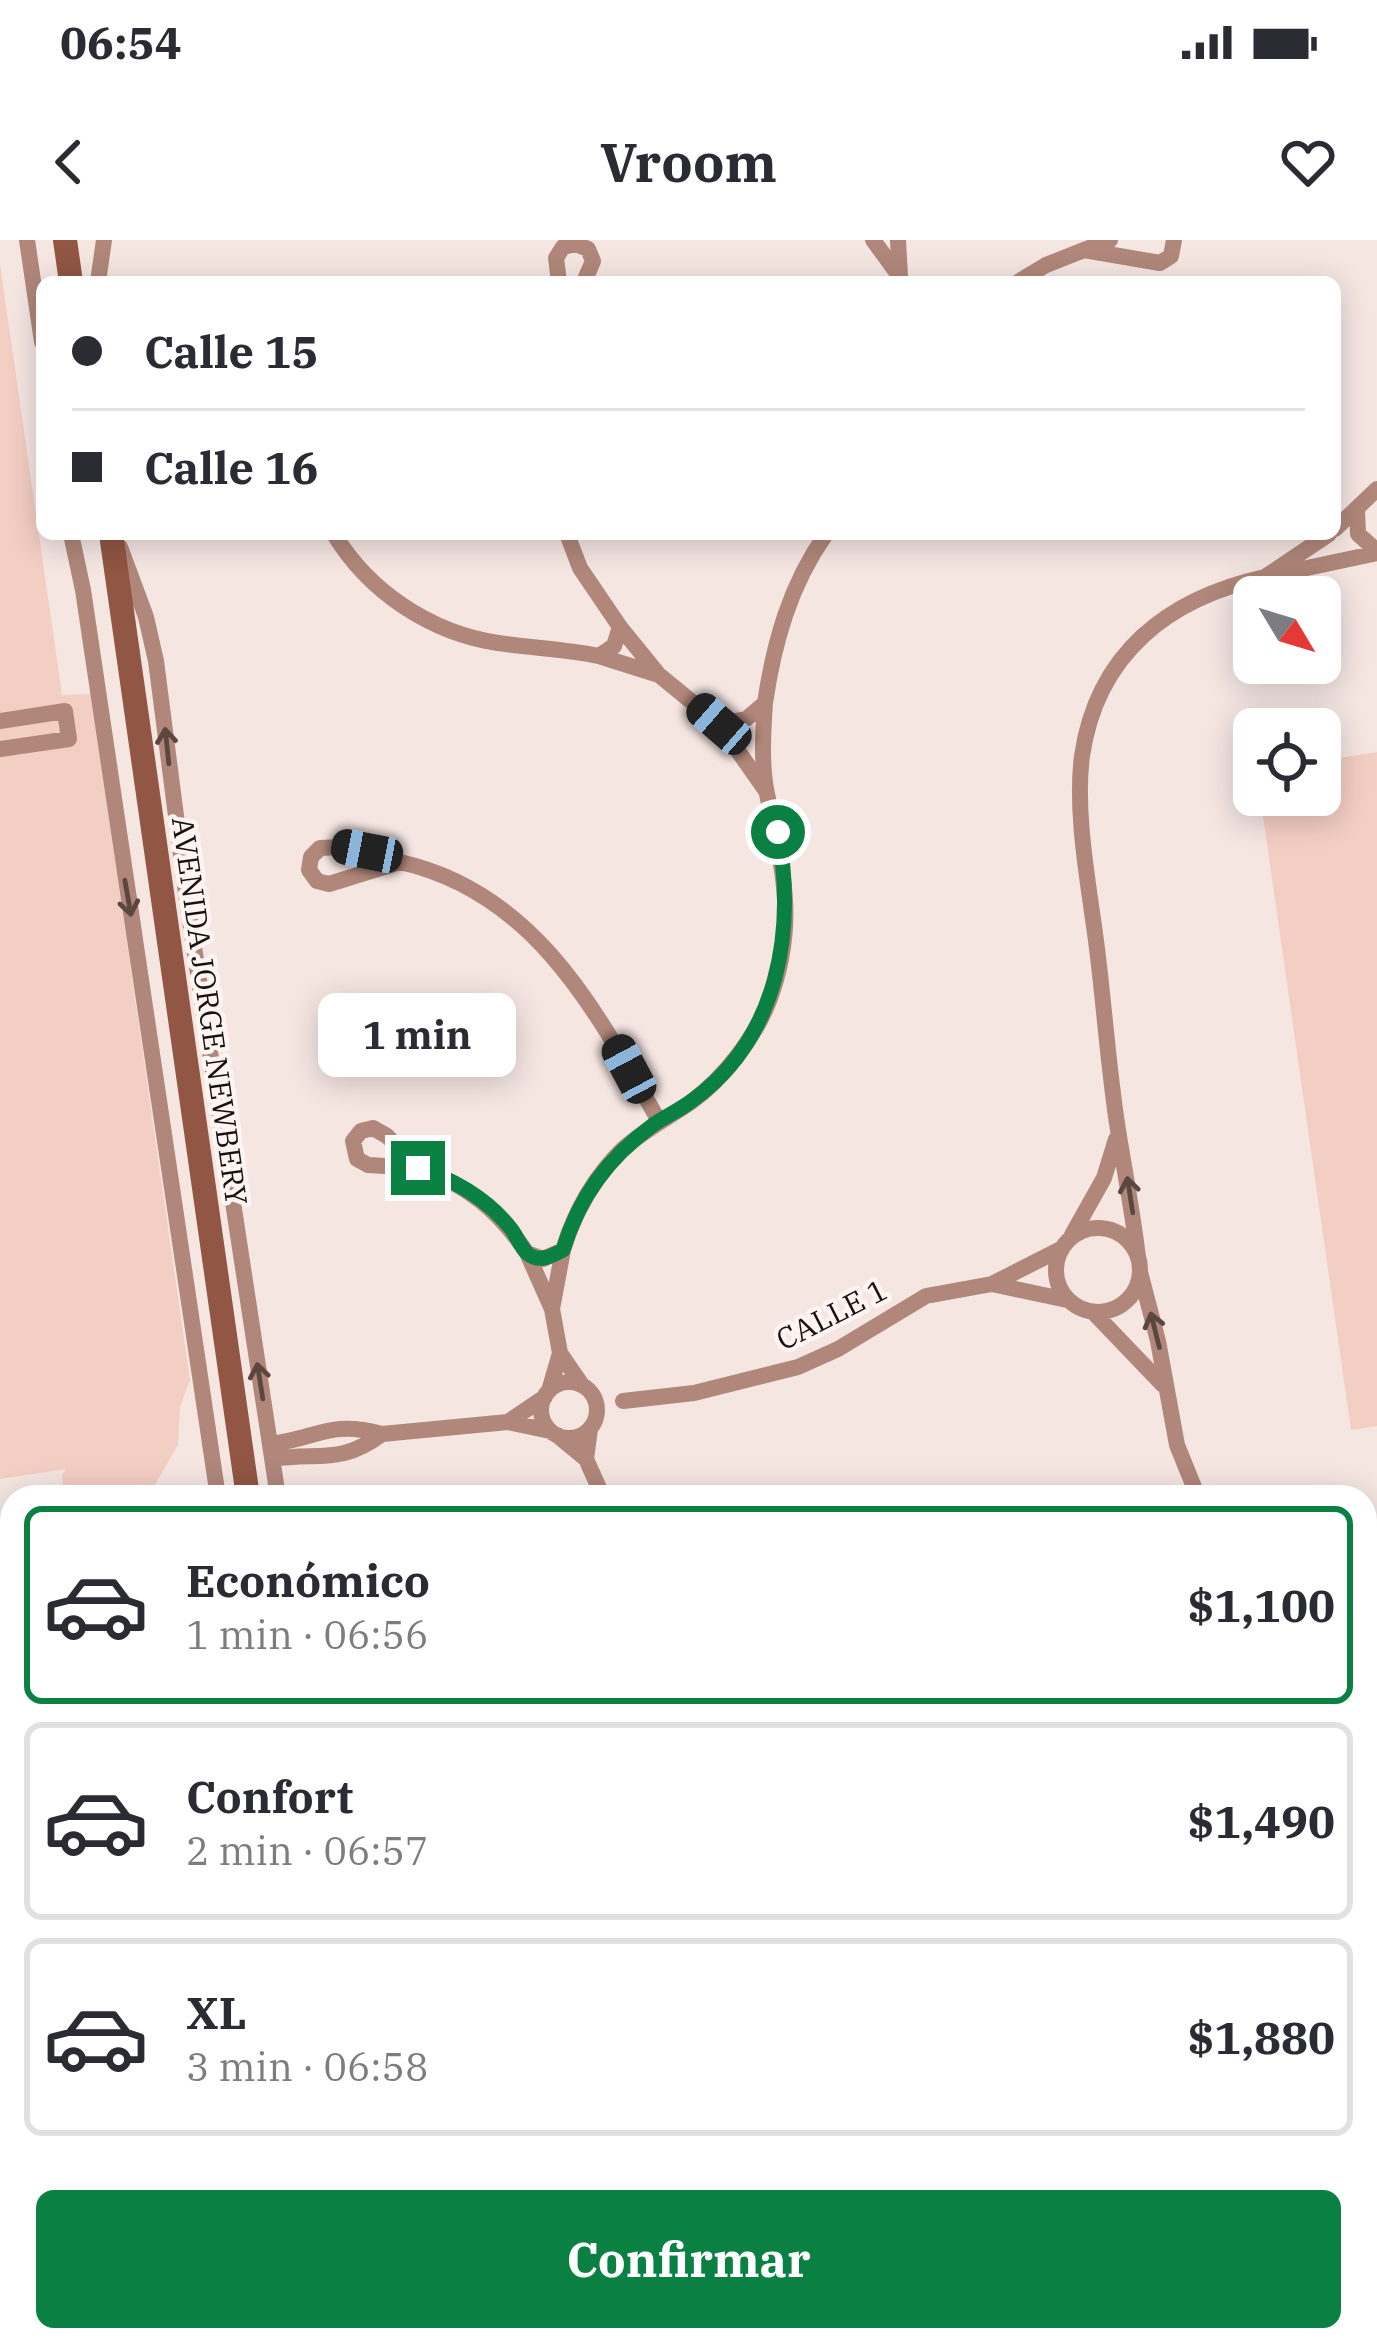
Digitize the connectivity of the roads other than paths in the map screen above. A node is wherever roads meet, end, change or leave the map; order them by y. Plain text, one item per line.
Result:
1 (27, 240) edge
2 (65, 240) edge
3 (104, 240) edge
4 (872, 240) edge
5 (898, 240) edge
6 (1110, 240) edge
7 (1174, 240) edge
8 (1084, 250) junction
9 (70, 276) edge
10 (99, 276) edge
11 (558, 276) edge
12 (587, 276) edge
13 (899, 276) edge
14 (901, 276) edge
15 (1028, 276) edge
16 (36, 301) edge
17 (1377, 489) edge
18 (1357, 512) junction
19 (1341, 525) edge
20 (71, 540) edge
21 (115, 540) edge
22 (116, 540) edge
23 (339, 540) edge
24 (569, 540) edge
25 (823, 540) edge
26 (1320, 540) edge
27 (1377, 552) edge
28 (1266, 576) edge
29 (1269, 576) edge
30 (1233, 584) edge
31 (620, 628) junction
32 (599, 656) junction
33 (659, 675) junction
34 (766, 703) junction
35 (0, 721) edge
36 (101, 722) junction
37 (719, 724) junction
38 (66, 726) junction
39 (0, 749) edge
40 (766, 791) junction
41 (400, 862) junction
42 (658, 1121) junction
43 (1118, 1132) junction
44 (418, 1168) dead end
45 (1065, 1244) junction
46 (563, 1250) junction
47 (527, 1253) junction
48 (1139, 1264) junction
49 (992, 1284) junction
50 (1068, 1301) junction
51 (552, 1309) junction
52 (1093, 1312) junction
53 (560, 1353) junction
54 (585, 1388) junction
55 (1166, 1389) junction
56 (547, 1394) junction
57 (623, 1401) junction
58 (508, 1422) junction
59 (592, 1426) junction
60 (553, 1432) junction
61 (382, 1434) junction
62 (307, 1447) junction
63 (271, 1451) junction
64 (586, 1460) junction
65 (216, 1485) edge
66 (246, 1485) edge
67 (276, 1485) edge
68 (597, 1485) edge
69 (1193, 1485) edge

1 - 16 street
2 - 9 main road
3 - 10 street
4 - 13 street
5 - 14 street
6 - 8 street
7 - 8 street
8 - 15 street
11 - 12 street
17 - 18 street
18 - 19 street
18 - 27 street
20 - 36 street
21 - 66 main road, AVENIDA JORGE NEWBERY
63 -> 22 street
23 - 32 street
24 - 31 street
25 - 34 street
26 - 28 street
27 - 29 street
30 - 43 street
31 - 32 street
31 - 33 street
32 - 33 street
33 - 37 street
34 - 37 street
34 - 40 street
35 - 38 street
36 - 38 street
36 -> 65 street
37 - 40 street
38 - 39 street
40 - 42 street
41 - 41 street
41 - 42 street
42 - 46 street
43 - 45 street
48 -> 43 street
44 - 47 street
45 - 48 street
45 - 49 street
45 - 50 street
46 - 47 street
46 - 51 street
47 - 51 street
48 - 52 street
55 -> 48 street
49 - 50 street
49 - 57 street, CALLE 1
50 - 52 street
51 - 53 street
52 - 55 street
53 - 54 street
53 - 56 street
54 - 56 street
54 - 57 street
54 - 59 street
55 - 69 street
56 - 58 street
56 - 60 street
57 - 59 street
58 - 60 street
58 - 61 street
59 - 60 street
59 - 64 street
60 - 64 street
61 - 62 street
61 - 62 street
62 - 63 street
63 - 67 street
64 - 68 street

